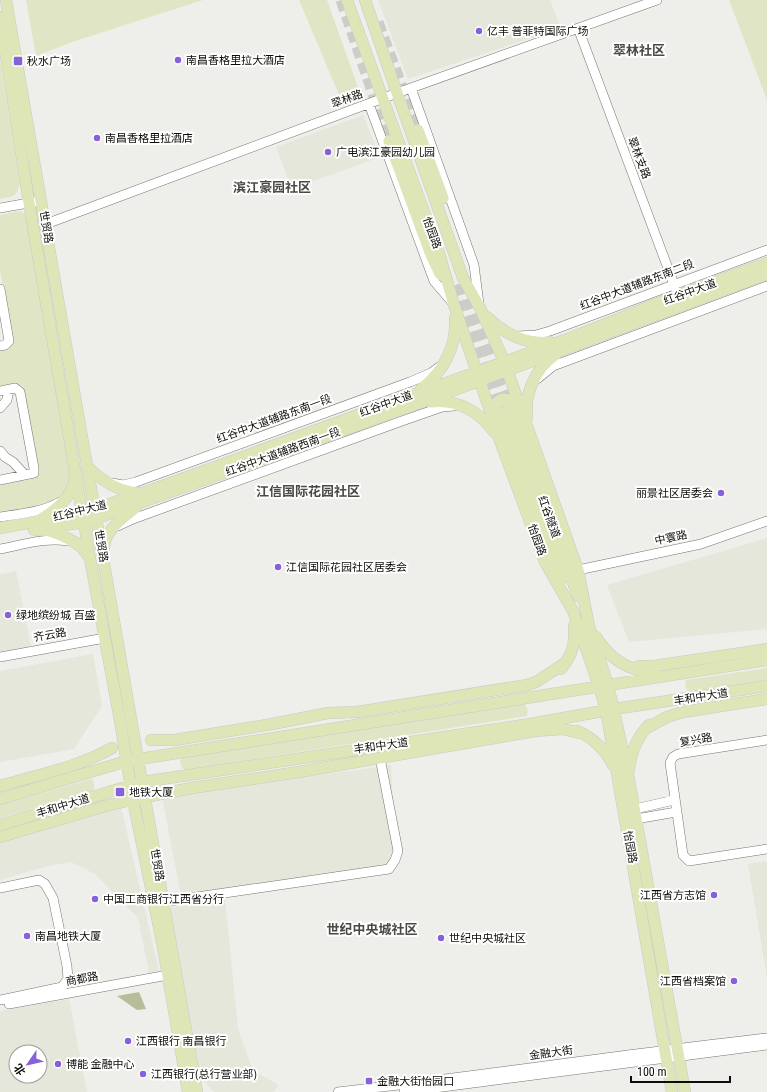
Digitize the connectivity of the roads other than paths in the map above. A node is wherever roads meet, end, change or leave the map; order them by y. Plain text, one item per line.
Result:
1 (6, 0) edge
2 (11, 0) edge
3 (347, 0) edge
4 (365, 0) edge
5 (657, 0) edge
6 (5, 18) edge
7 (578, 28) junction
8 (410, 88) junction
9 (397, 93) junction
10 (383, 98) junction
11 (369, 104) junction
12 (418, 130) tunnel mouth
13 (389, 141) tunnel mouth
14 (42, 201) junction
15 (29, 203) junction
16 (0, 208) edge
17 (46, 224) junction
18 (767, 250) edge
19 (767, 263) edge
20 (767, 274) edge
21 (674, 284) junction
22 (767, 286) edge
23 (0, 289) edge
24 (678, 296) junction
25 (454, 305) junction
26 (480, 308) junction
27 (513, 336) junction
28 (565, 344) junction
29 (0, 346) edge
30 (446, 361) junction
31 (506, 365) junction
32 (478, 376) junction
33 (533, 382) junction
34 (4, 390) edge
35 (414, 394) junction
36 (411, 406) junction
37 (464, 407) junction
38 (0, 408) edge
39 (528, 427) junction
40 (503, 449) junction
41 (0, 451) edge
42 (87, 466) junction
43 (75, 470) junction
44 (25, 475) junction
45 (0, 480) edge
46 (106, 482) junction
47 (66, 498) junction
48 (142, 498) junction
49 (96, 514) junction
50 (0, 517) edge
51 (83, 517) junction
52 (767, 521) edge
53 (34, 526) junction
54 (0, 528) edge
55 (112, 529) junction
56 (0, 536) edge
57 (74, 542) junction
58 (0, 549) edge
59 (90, 558) junction
60 (103, 559) junction
61 (578, 570) junction
62 (572, 611) junction
63 (589, 626) junction
64 (105, 638) junction
65 (767, 649) edge
66 (0, 657) edge
67 (767, 660) edge
68 (565, 663) junction
69 (622, 664) junction
70 (678, 674) junction
71 (604, 686) junction
72 (767, 686) edge
73 (518, 699) junction
74 (691, 699) junction
75 (767, 699) edge
76 (610, 710) junction
77 (126, 721) junction
78 (530, 724) junction
79 (644, 730) junction
80 (584, 734) junction
81 (151, 740) junction
82 (767, 740) edge
83 (112, 748) junction
84 (185, 752) junction
85 (380, 758) junction
86 (132, 760) junction
87 (83, 774) junction
88 (628, 774) junction
89 (617, 775) junction
90 (142, 782) junction
91 (0, 786) edge
92 (130, 786) junction
93 (145, 797) junction
94 (0, 799) edge
95 (133, 800) junction
96 (674, 800) junction
97 (676, 812) junction
98 (636, 814) junction
99 (0, 825) edge
100 (0, 837) edge
101 (767, 849) edge
102 (0, 888) edge
103 (163, 902) junction
104 (168, 975) junction
105 (0, 1000) edge
106 (0, 1006) edge
107 (767, 1038) edge
108 (767, 1045) edge
109 (678, 1052) junction
110 (666, 1054) junction
111 (188, 1092) edge
112 (197, 1092) edge
113 (338, 1092) edge
114 (404, 1092) edge
115 (672, 1092) edge
116 (685, 1092) edge

1 - 6 main road, 世贸路
2 - 6 street
3 - 10 main road, 怡园路
4 - 9 main road, 怡园路
5 - 7 street, 翠林路
6 - 14 main road, 世贸路
6 - 15 main road, 世贸路
7 - 8 street, 翠林路
7 - 21 street, 翠林支路
8 - 9 street, 翠林路
8 - 26 street
9 - 10 street, 翠林路
9 - 26 main road, 怡园路
10 - 11 street, 翠林路
10 - 25 main road, 怡园路
11 - 17 street, 翠林路
11 - 25 street
12 - 26 main road
13 - 25 main road
14 - 15 street
14 - 17 main road, 世贸路
15 - 16 street
15 - 43 main road, 世贸路
17 - 42 main road, 世贸路
18 - 21 street, 红谷中大道辅路东南二段
19 - 24 main road, 红谷中大道
20 - 28 main road, 红谷中大道
21 - 24 street, 翠林支路
21 - 27 street, 红谷中大道辅路东南二段
22 - 33 street
23 - 29 street
24 - 28 main road, 红谷中大道
25 - 30 main road
25 - 32 main road, 怡园路
26 - 27 main road
26 - 31 main road, 怡园路
27 - 28 main road
28 - 31 main road, 红谷中大道
28 - 33 main road
30 - 35 main road
30 - 46 street, 红谷中大道辅路东南一段
31 - 32 main road, 红谷中大道
31 - 39 main road, 怡园路
32 - 35 main road, 红谷中大道
32 - 36 main road, 红谷中大道
32 - 40 main road, 怡园路
33 - 39 main road
34 - 38 street
34 - 44 street
35 - 48 main road, 红谷中大道
36 - 37 main road
36 - 48 main road, 红谷中大道
37 - 40 main road
37 - 55 street, 红谷中大道辅路西南一段
39 - 40 main road
39 - 61 main road, 怡园路
40 - 62 main road, 怡园路
41 - 44 street
42 - 46 main road
42 - 49 main road, 世贸路
43 - 47 main road
43 - 51 main road, 世贸路
44 - 45 street
46 - 48 main road
47 - 50 street
47 - 53 main road
48 - 49 main road, 红谷中大道
48 - 55 main road
49 - 51 main road, 红谷中大道
49 - 60 main road, 世贸路
51 - 53 main road, 红谷中大道
51 - 59 main road, 世贸路
52 - 61 street, 中寰路
53 - 54 main road, 红谷中大道
53 - 56 main road, 红谷中大道
53 - 57 main road
55 - 60 main road
57 - 58 street
57 - 59 main road
59 - 64 main road, 世贸路
60 - 77 main road, 世贸路
61 - 63 main road, 怡园路
62 - 63 main road, 红谷隧道
62 - 68 main road
62 - 71 main road, 怡园路
63 - 69 main road
63 - 71 main road, 怡园路
64 - 66 street, 齐云路
64 - 77 main road, 世贸路
65 - 69 main road
67 - 70 main road
68 - 73 main road
68 - 81 main road
69 - 70 main road
70 - 71 main road
71 - 73 main road
71 - 76 main road, 怡园路
72 - 74 main road, 丰和中大道
73 - 84 main road
74 - 76 main road, 丰和中大道
74 - 79 main road
75 - 79 main road
76 - 78 main road, 丰和中大道
76 - 88 main road, 怡园路
76 - 89 main road, 怡园路
77 - 81 main road
77 - 83 main road
77 - 86 main road, 世贸路
78 - 80 main road
78 - 90 main road, 丰和中大道
79 - 88 main road
80 - 85 main road
80 - 89 main road
81 - 84 main road
82 - 96 street, 复兴路
83 - 87 main road
83 - 91 main road
84 - 86 main road
85 - 93 main road
85 - 103 street
86 - 87 main road
86 - 90 main road, 世贸路
86 - 92 main road, 世贸路
87 - 94 main road
88 - 98 main road, 怡园路
89 - 110 main road, 怡园路
90 - 92 main road, 丰和中大道
90 - 93 main road, 世贸路
92 - 95 main road, 世贸路
92 - 99 main road, 丰和中大道
93 - 95 main road
93 - 103 main road, 世贸路
95 - 100 main road
95 - 104 main road, 世贸路
96 - 97 street, 复兴路
96 - 98 street
97 - 98 street
97 - 101 street, 复兴路
98 - 109 main road, 怡园路
102 - 105 street
103 - 112 main road, 世贸路
104 - 106 street, 商都路
104 - 111 main road, 世贸路
107 - 109 street, 金融大街
108 - 109 street, 金融大街
109 - 110 street, 金融大街
109 - 116 main road, 怡园路
110 - 113 street, 金融大街
110 - 114 street, 金融大街
110 - 115 main road, 怡园路

